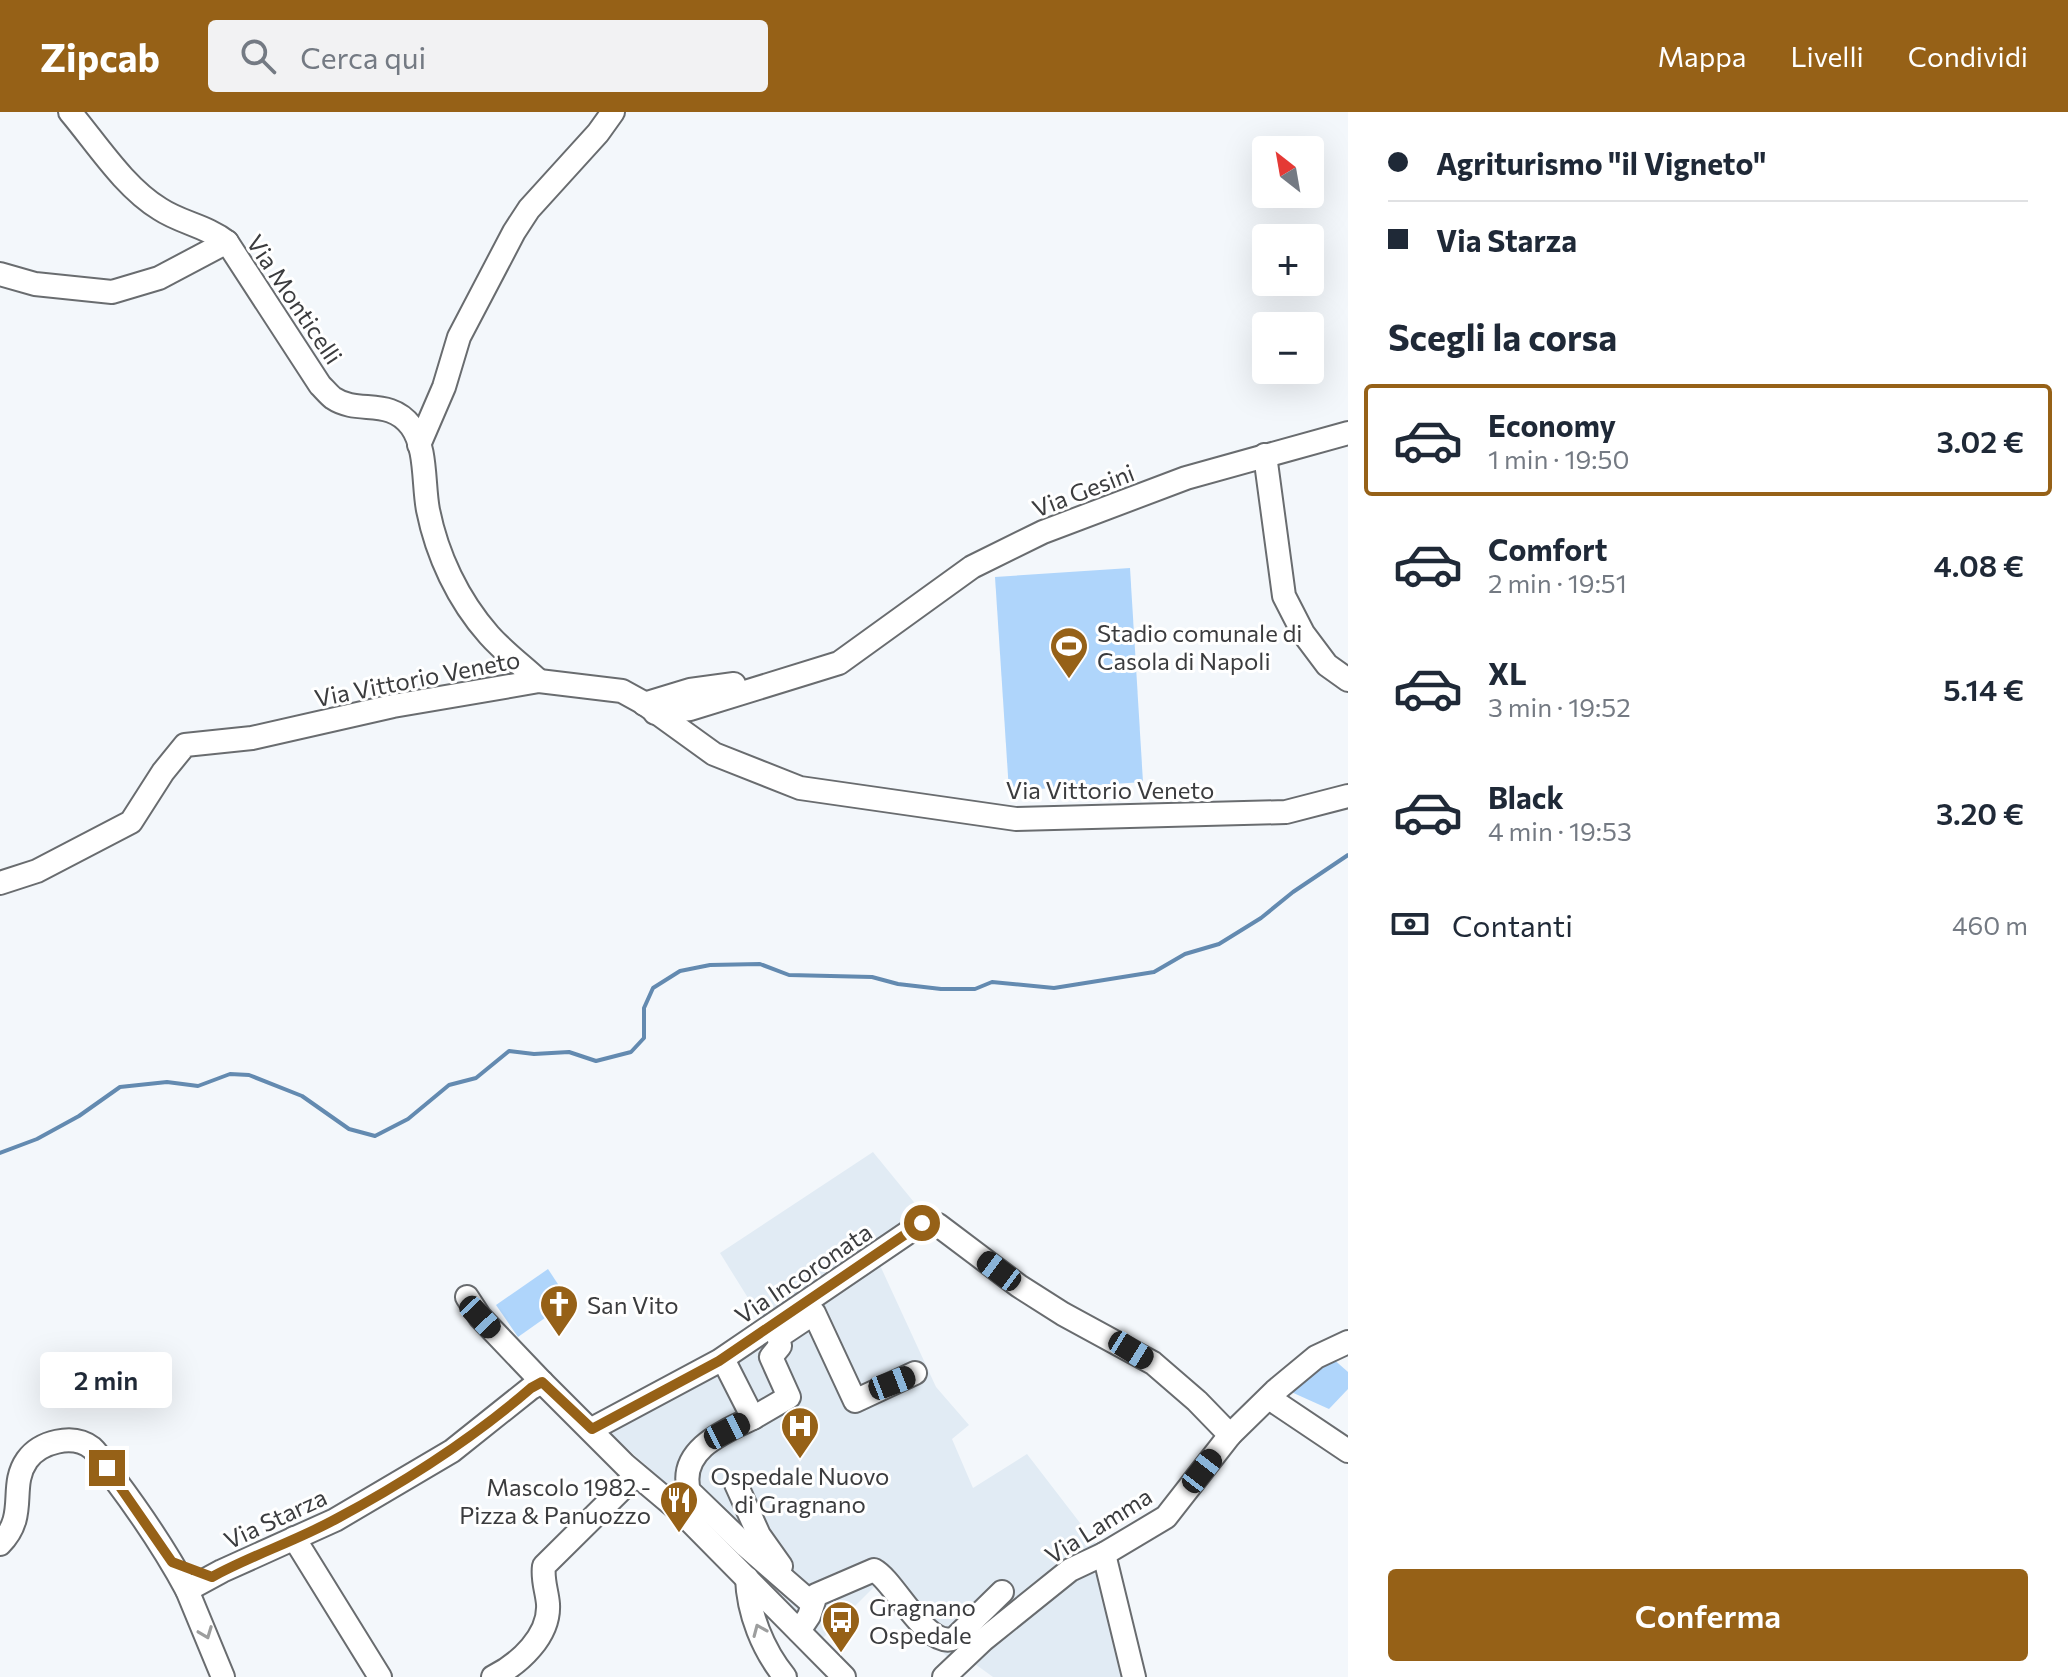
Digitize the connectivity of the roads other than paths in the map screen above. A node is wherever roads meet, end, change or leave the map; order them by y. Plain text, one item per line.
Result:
1 (70, 112) edge
2 (613, 112) edge
3 (227, 242) junction
4 (0, 274) edge
5 (1348, 433) edge
6 (419, 445) junction
7 (1265, 455) junction
8 (862, 648) junction
9 (1348, 680) edge
10 (539, 681) junction
11 (690, 690) junction
12 (622, 691) junction
13 (650, 709) junction
14 (1348, 796) edge
15 (0, 883) edge
16 (467, 1297) dead end
17 (1348, 1342) edge
18 (723, 1359) junction
19 (915, 1373) dead end
20 (542, 1382) junction
21 (1269, 1398) junction
22 (753, 1418) junction
23 (592, 1429) junction
24 (1230, 1435) junction
25 (1348, 1451) edge
26 (636, 1475) junction
27 (736, 1484) dead end
28 (294, 1538) junction
29 (0, 1544) edge
30 (1104, 1554) junction
31 (172, 1562) junction
32 (212, 1577) junction
33 (747, 1578) junction
34 (187, 1590) junction
35 (1002, 1592) dead end
36 (810, 1603) junction
37 (799, 1631) junction
38 (380, 1676) edge
39 (223, 1677) edge
40 (493, 1677) edge
41 (785, 1677) edge
42 (844, 1677) edge
43 (944, 1677) edge
44 (1134, 1677) edge

1 - 3 street, Via Monticelli
2 - 6 street
3 - 4 street
3 - 6 street, Via Monticelli
5 - 7 street, Via Gesini
6 - 10 street, Via Monticelli
7 - 8 street, Via Gesini
7 - 9 street
8 - 11 street
8 - 13 street
10 - 12 street, Via Vittorio Veneto
10 - 15 street, Via Vittorio Veneto
11 - 12 street
11 - 13 street
12 - 13 street, Via Vittorio Veneto
13 - 14 street, Via Vittorio Veneto
16 - 20 street
17 - 21 street, Via Lamma
18 - 22 street
18 - 23 street, Via Incoronata
18 - 24 street, Via Incoronata
19 - 22 street
20 - 23 street
20 - 28 street, Via Starza
21 - 24 street, Via Lamma
21 - 25 street
22 - 36 street
23 - 26 street
24 - 30 street, Via Lamma
26 - 33 street
26 - 40 street
27 - 36 street
28 - 32 street, Via Starza
28 - 38 street
29 - 31 street
30 - 43 street, Via Lamma
30 - 44 street
31 - 32 street
31 - 34 street
32 - 34 street, Via Starza
33 - 37 street
41 -> 33 street
34 -> 39 street
35 - 36 street
36 - 37 street
37 - 42 street

